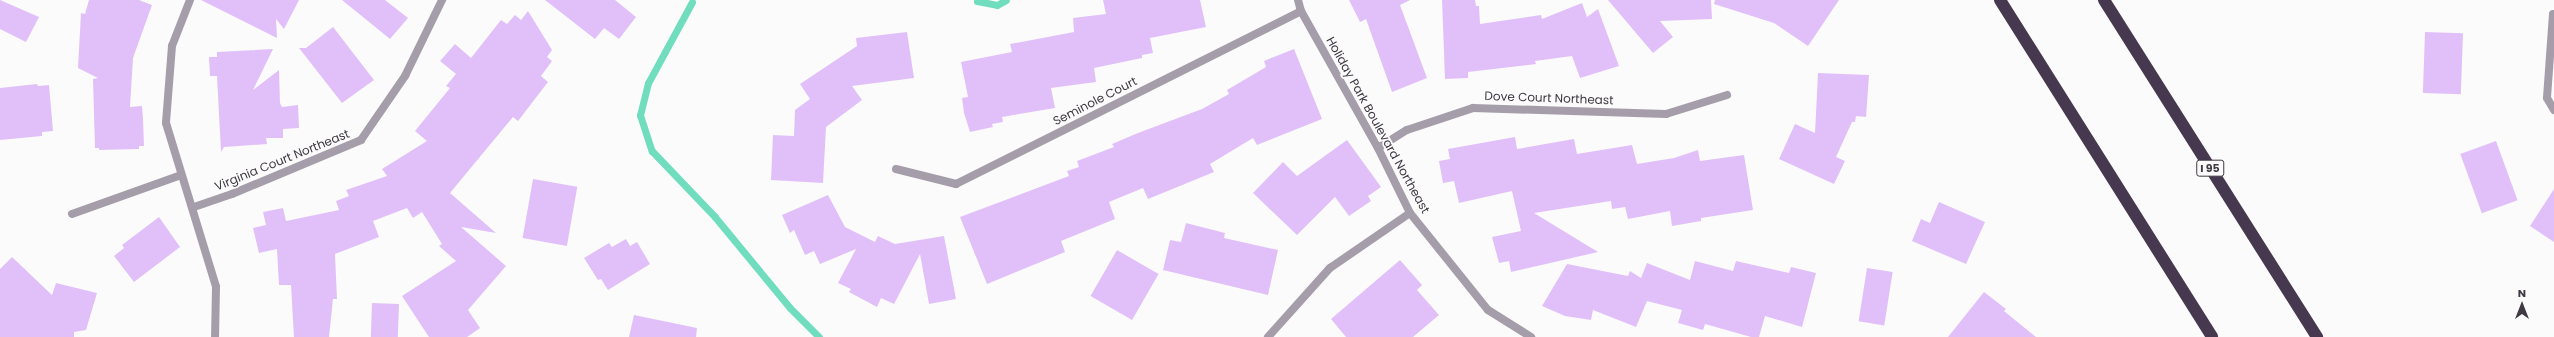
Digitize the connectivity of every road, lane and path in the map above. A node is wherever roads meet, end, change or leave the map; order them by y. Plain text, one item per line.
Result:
1 (190, 0) edge
2 (442, 0) edge
3 (1298, 0) edge
4 (2000, 0) edge
5 (2104, 0) edge
6 (1300, 11) junction
7 (2553, 14) edge
8 (1726, 95) dead end
9 (2554, 110) edge
10 (1378, 148) junction
11 (896, 169) dead end
12 (181, 175) junction
13 (194, 207) junction
14 (1410, 213) junction
15 (72, 214) dead end
16 (215, 337) edge
17 (1268, 337) edge
18 (1531, 337) edge
19 (2212, 337) edge
20 (2317, 337) edge

1 - 12 street
2 - 13 street, Virginia Court Northeast
3 - 6 street, Holiday Park Boulevard Northeast
4 - 19 highway
5 - 20 highway, I 95
6 - 10 street, Holiday Park Boulevard Northeast
6 - 11 street, Seminole Court
7 - 9 street
8 - 10 street, Dove Court Northeast
10 - 14 street, Holiday Park Boulevard Northeast
12 - 13 street
12 - 15 street
13 - 16 street
14 - 17 street
14 - 18 street, Holiday Park Boulevard Northeast

